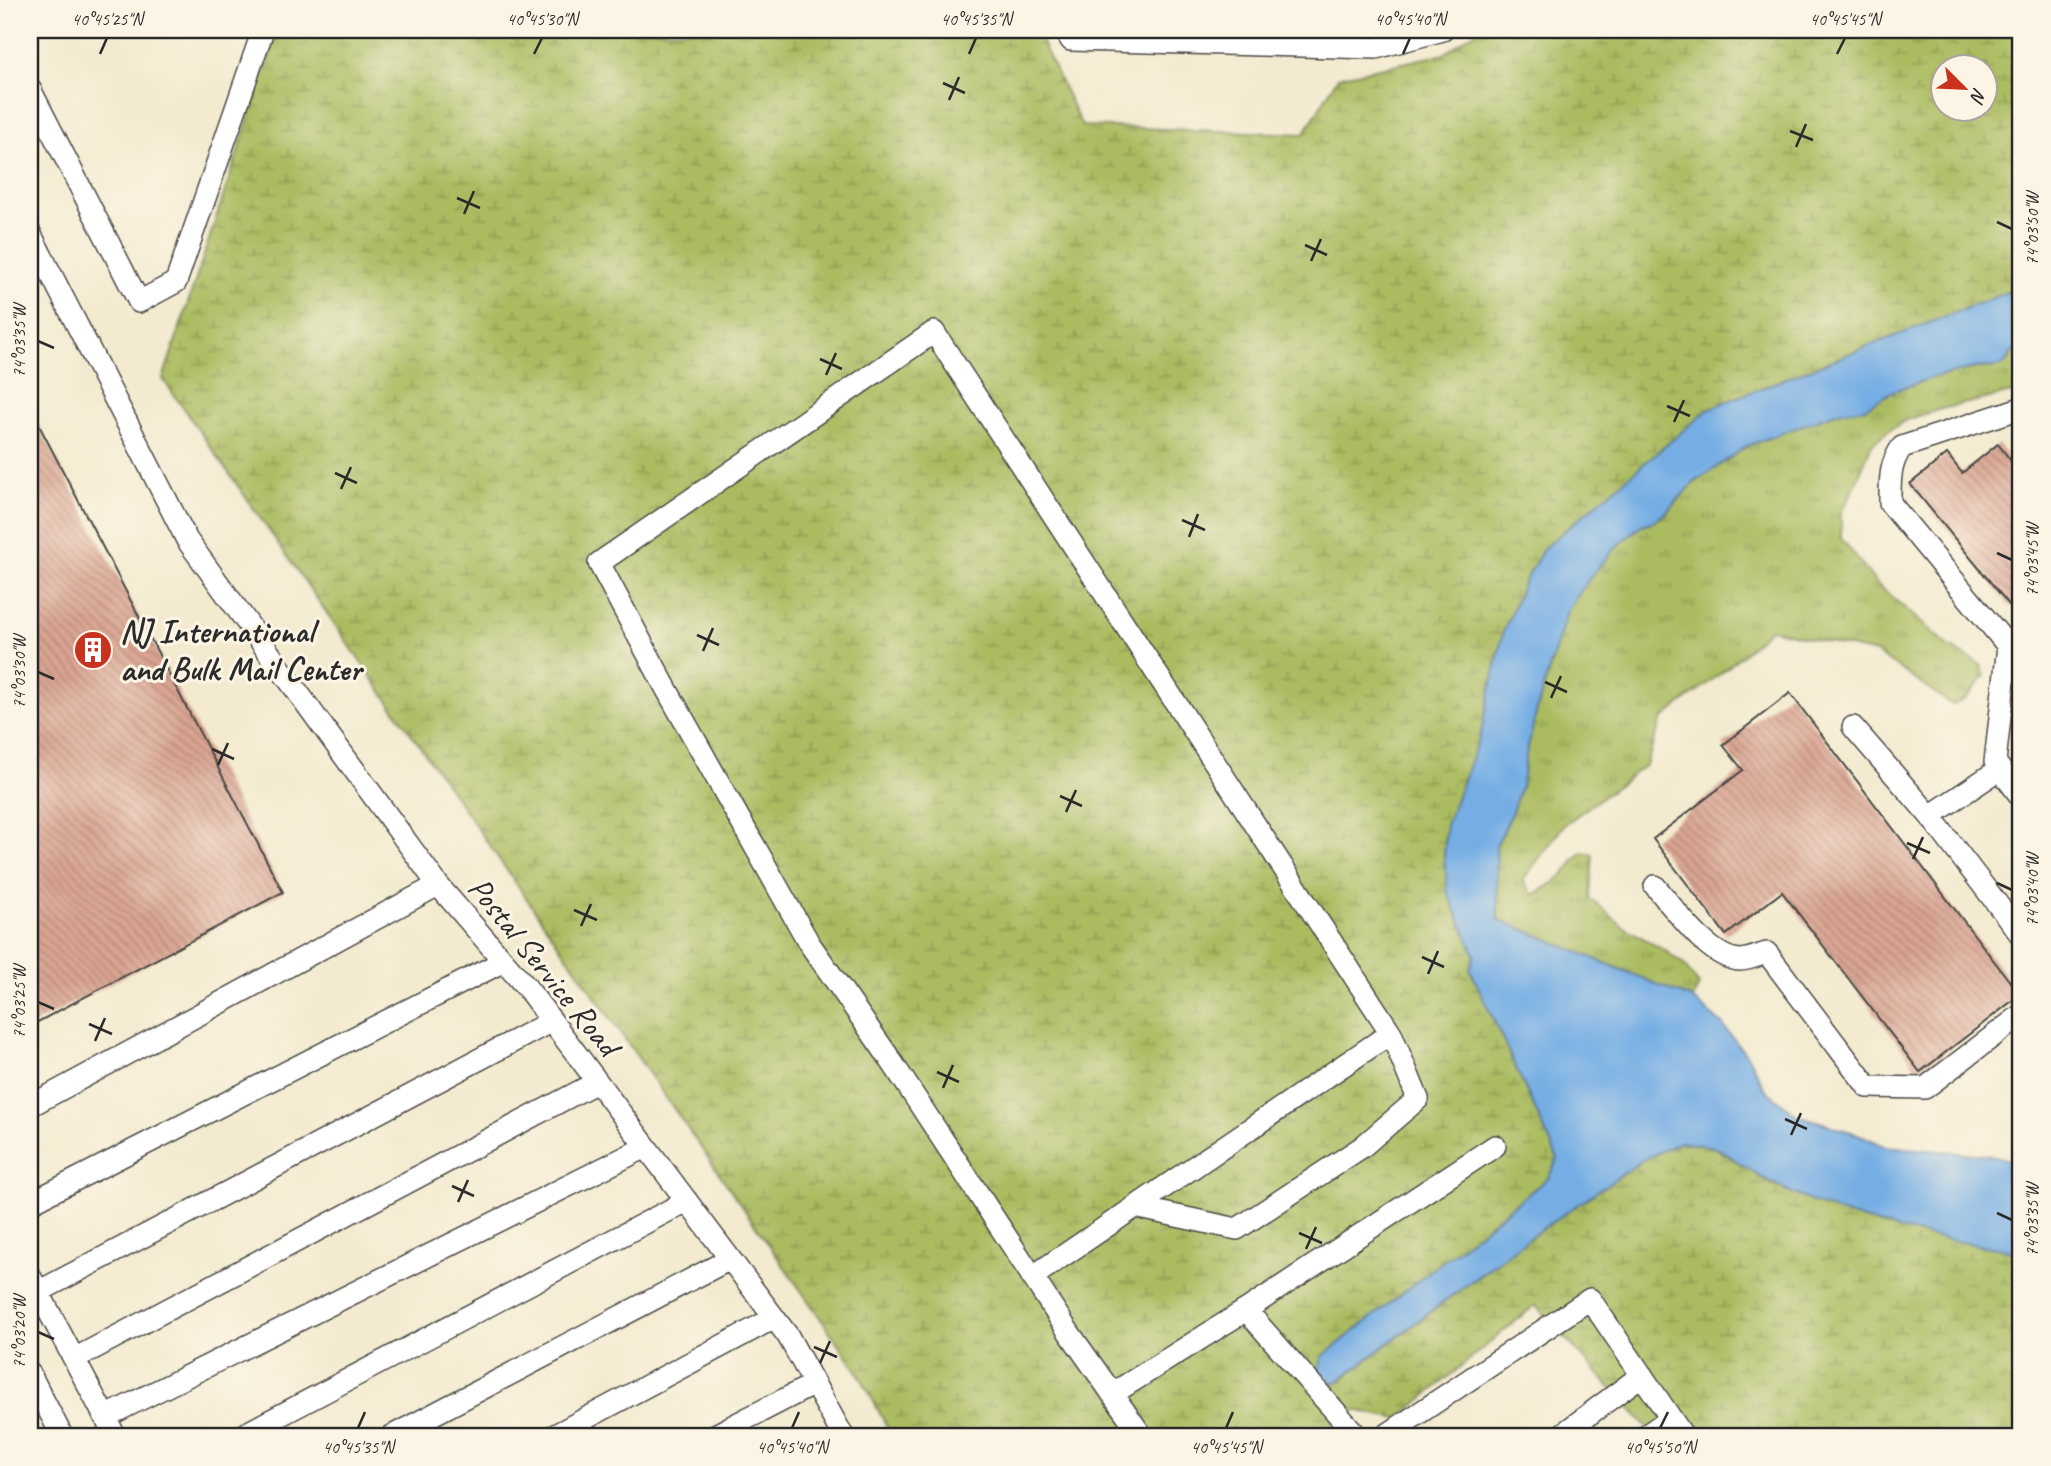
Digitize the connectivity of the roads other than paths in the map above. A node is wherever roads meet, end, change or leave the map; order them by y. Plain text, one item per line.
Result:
1 (262, 30) edge
2 (1065, 30) edge
3 (1443, 30) edge
4 (30, 89) edge
5 (30, 233) edge
6 (2021, 408) edge
7 (2014, 639) edge
8 (1853, 727) dead end
9 (1998, 765) junction
10 (2021, 797) edge
11 (1930, 816) junction
12 (438, 885) junction
13 (1655, 887) dead end
14 (2021, 935) edge
15 (504, 961) junction
16 (2021, 1015) edge
17 (552, 1020) junction
18 (1391, 1033) junction
19 (597, 1082) junction
20 (30, 1106) edge
21 (1496, 1146) dead end
22 (646, 1147) junction
23 (687, 1201) junction
24 (30, 1203) edge
25 (1135, 1207) junction
26 (730, 1259) junction
27 (1032, 1277) junction
28 (34, 1284) edge
29 (1246, 1310) junction
30 (775, 1318) junction
31 (74, 1359) junction
32 (30, 1374) edge
33 (1642, 1375) junction
34 (814, 1384) junction
35 (1112, 1394) junction
36 (104, 1417) junction
37 (1671, 1418) junction
38 (62, 1436) edge
39 (115, 1436) edge
40 (241, 1436) edge
41 (392, 1436) edge
42 (553, 1436) edge
43 (713, 1436) edge
44 (843, 1436) edge
45 (1142, 1436) edge
46 (1357, 1436) edge
47 (1385, 1436) edge
48 (1560, 1436) edge
49 (1645, 1436) edge
50 (1684, 1436) edge

1 - 4 street
2 - 3 street
5 - 12 street, Postal Service Road
6 - 7 street
7 - 9 street
8 - 11 street
9 - 10 street
9 - 11 street
11 - 14 street
12 - 15 street, Postal Service Road
12 - 20 street
13 - 16 street
15 - 17 street, Postal Service Road
15 - 24 street
17 - 19 street, Postal Service Road
17 - 28 street
18 - 25 street
18 - 25 street
18 - 27 street
19 - 22 street, Postal Service Road
19 - 31 street
21 - 29 street
22 - 23 street, Postal Service Road
22 - 36 street
23 - 26 street, Postal Service Road
23 - 40 street
25 - 27 street
26 - 30 street, Postal Service Road
26 - 41 street
27 - 35 street
28 - 31 street
29 - 35 street
29 - 46 street
30 - 34 street, Postal Service Road
30 - 42 street
31 - 36 street
32 - 38 street
33 - 37 street
33 - 47 street
33 - 48 street
34 - 43 street
34 - 44 street, Postal Service Road
35 - 45 street
36 - 39 street
37 - 49 street
37 - 50 street

